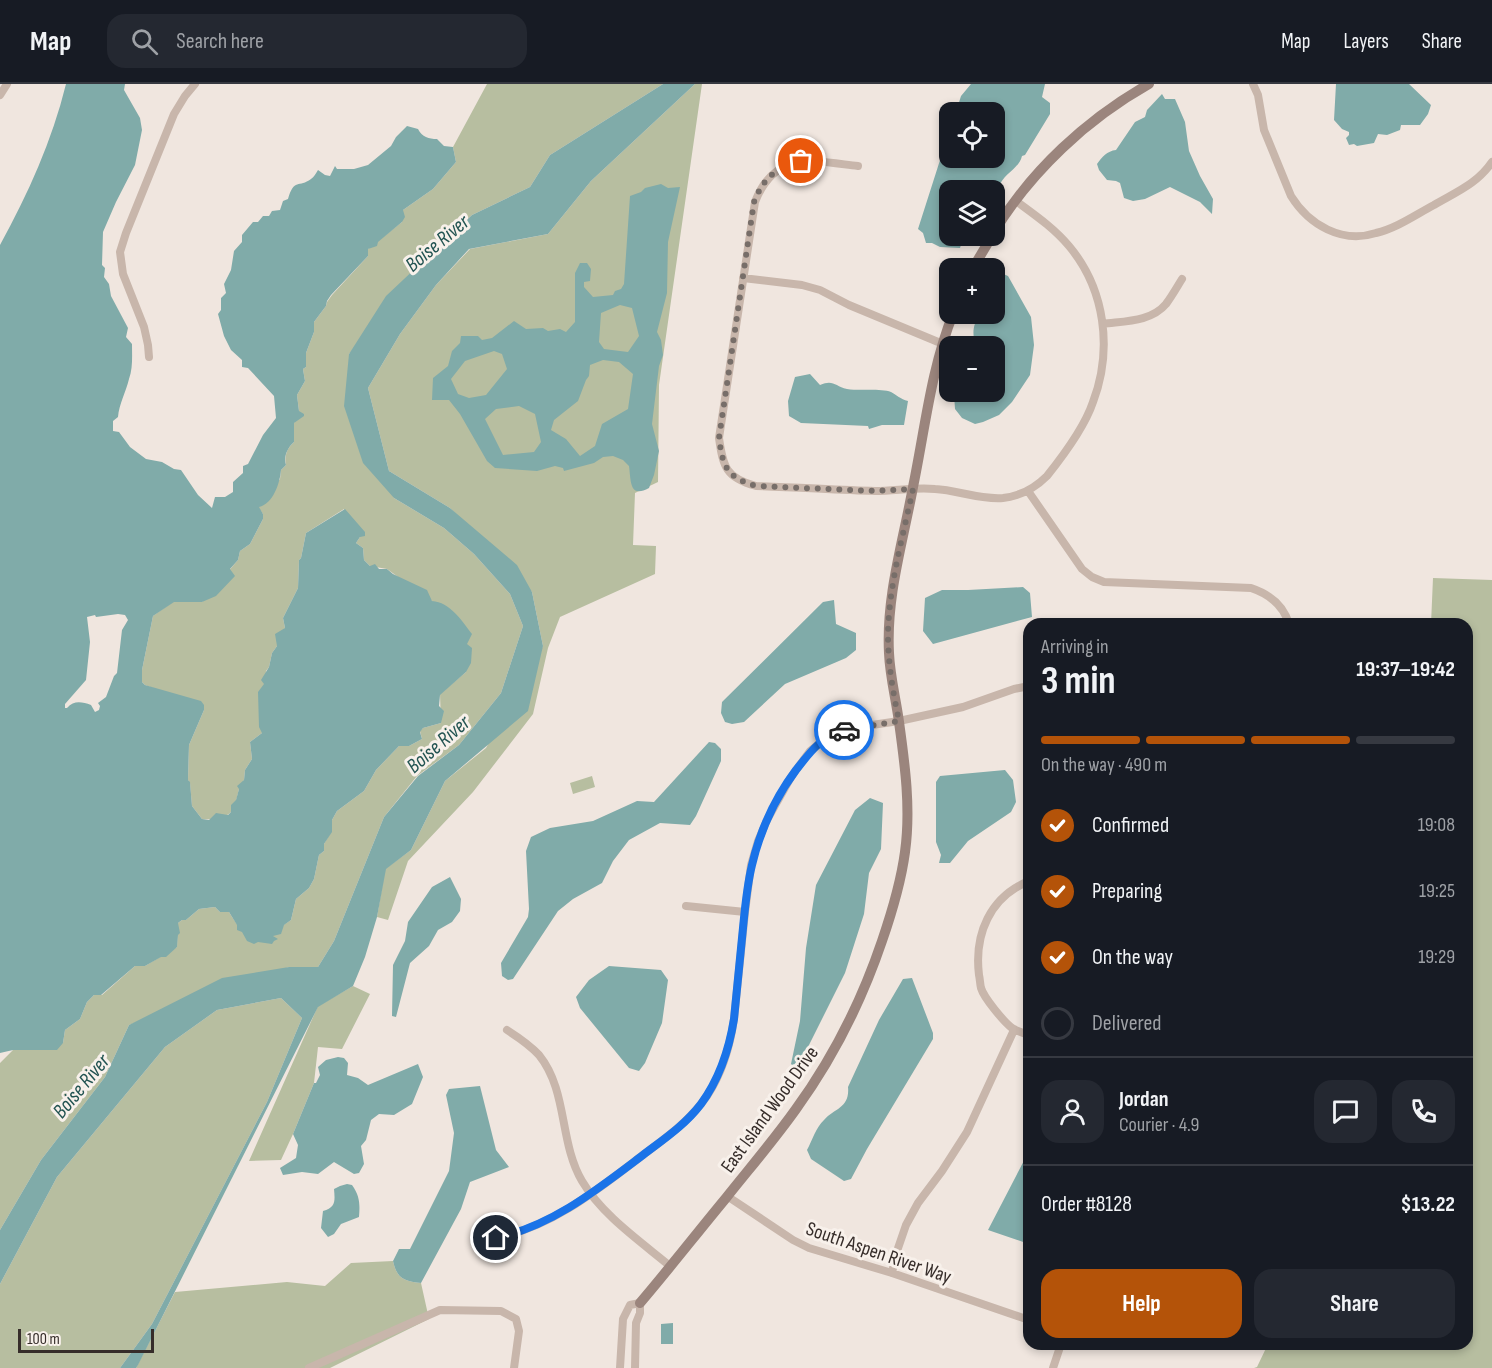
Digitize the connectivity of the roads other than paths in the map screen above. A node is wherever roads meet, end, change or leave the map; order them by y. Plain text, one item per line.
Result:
1 (7, 84) edge
2 (195, 84) edge
3 (1149, 84) edge
4 (1253, 84) edge
5 (0, 95) edge
6 (1492, 162) edge
7 (858, 166) dead end
8 (1016, 201) junction
9 (1005, 217) edge
10 (743, 278) junction
11 (1182, 279) dead end
12 (1103, 324) junction
13 (939, 342) edge
14 (149, 357) dead end
15 (939, 360) edge
16 (913, 489) junction
17 (1028, 491) junction
18 (1287, 618) edge
19 (1023, 687) edge
20 (899, 721) junction
21 (1023, 884) edge
22 (686, 906) dead end
23 (745, 912) junction
24 (507, 1030) dead end
25 (1014, 1030) junction
26 (1023, 1033) edge
27 (590, 1195) junction
28 (727, 1196) junction
29 (496, 1238) dead end
30 (670, 1266) junction
31 (892, 1273) junction
32 (640, 1303) junction
33 (1023, 1318) edge
34 (1059, 1350) edge
35 (309, 1368) edge
36 (514, 1368) edge
37 (620, 1368) edge
38 (635, 1368) edge
39 (1053, 1368) edge

1 - 5 street
2 - 14 street
3 - 8 street
4 - 6 street
7 - 10 street
8 - 9 street
8 - 12 street
10 - 13 street
10 - 16 street
11 - 12 street
12 - 17 street
15 - 16 street, East Island Wood Drive
16 - 17 street
16 - 20 street, East Island Wood Drive
17 - 18 street
19 - 20 street
20 - 23 street
20 - 28 street, East Island Wood Drive
21 - 25 street
22 - 23 street
23 - 27 street
24 - 27 street
25 - 26 street
25 - 31 street
27 - 29 street
27 - 30 street
28 - 30 street, East Island Wood Drive
28 - 31 street, South Aspen River Way
30 - 32 street, East Island Wood Drive
31 - 33 street, South Aspen River Way
32 - 37 street, East Island Wood Drive
32 - 38 street
34 - 39 street
35 - 36 street

